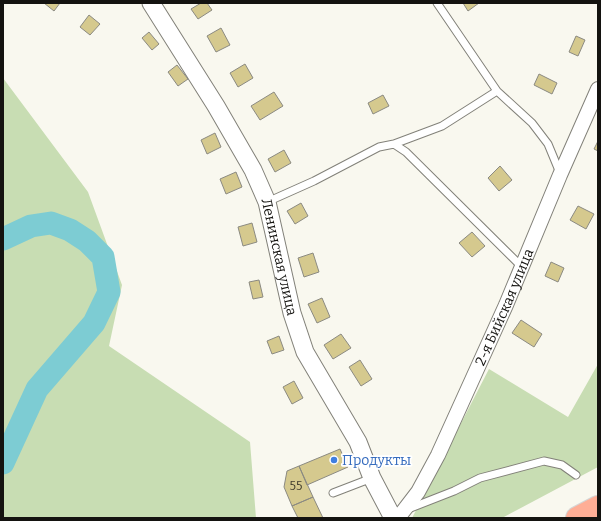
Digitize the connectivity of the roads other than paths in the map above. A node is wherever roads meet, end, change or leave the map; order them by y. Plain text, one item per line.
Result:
1 (151, 3) edge
2 (437, 3) edge
3 (598, 89) edge
4 (497, 91) junction
5 (394, 144) junction
6 (560, 175) junction
7 (267, 202) junction
8 (522, 267) junction
9 (576, 475) dead end
10 (372, 478) junction
11 (333, 493) dead end
12 (598, 507) edge
13 (398, 516) edge
14 (577, 518) edge

1 - 7 street, Ленинская улица
2 - 4 lane
3 - 6 street, 2-я Бийская улица
4 - 5 lane
4 - 6 lane
5 - 7 lane
5 - 8 lane
6 - 8 street, 2-я Бийская улица
7 - 10 street, Ленинская улица
8 - 13 street, 2-я Бийская улица
9 - 13 lane
10 - 11 lane
10 - 13 street, Ленинская улица
12 - 14 highway

